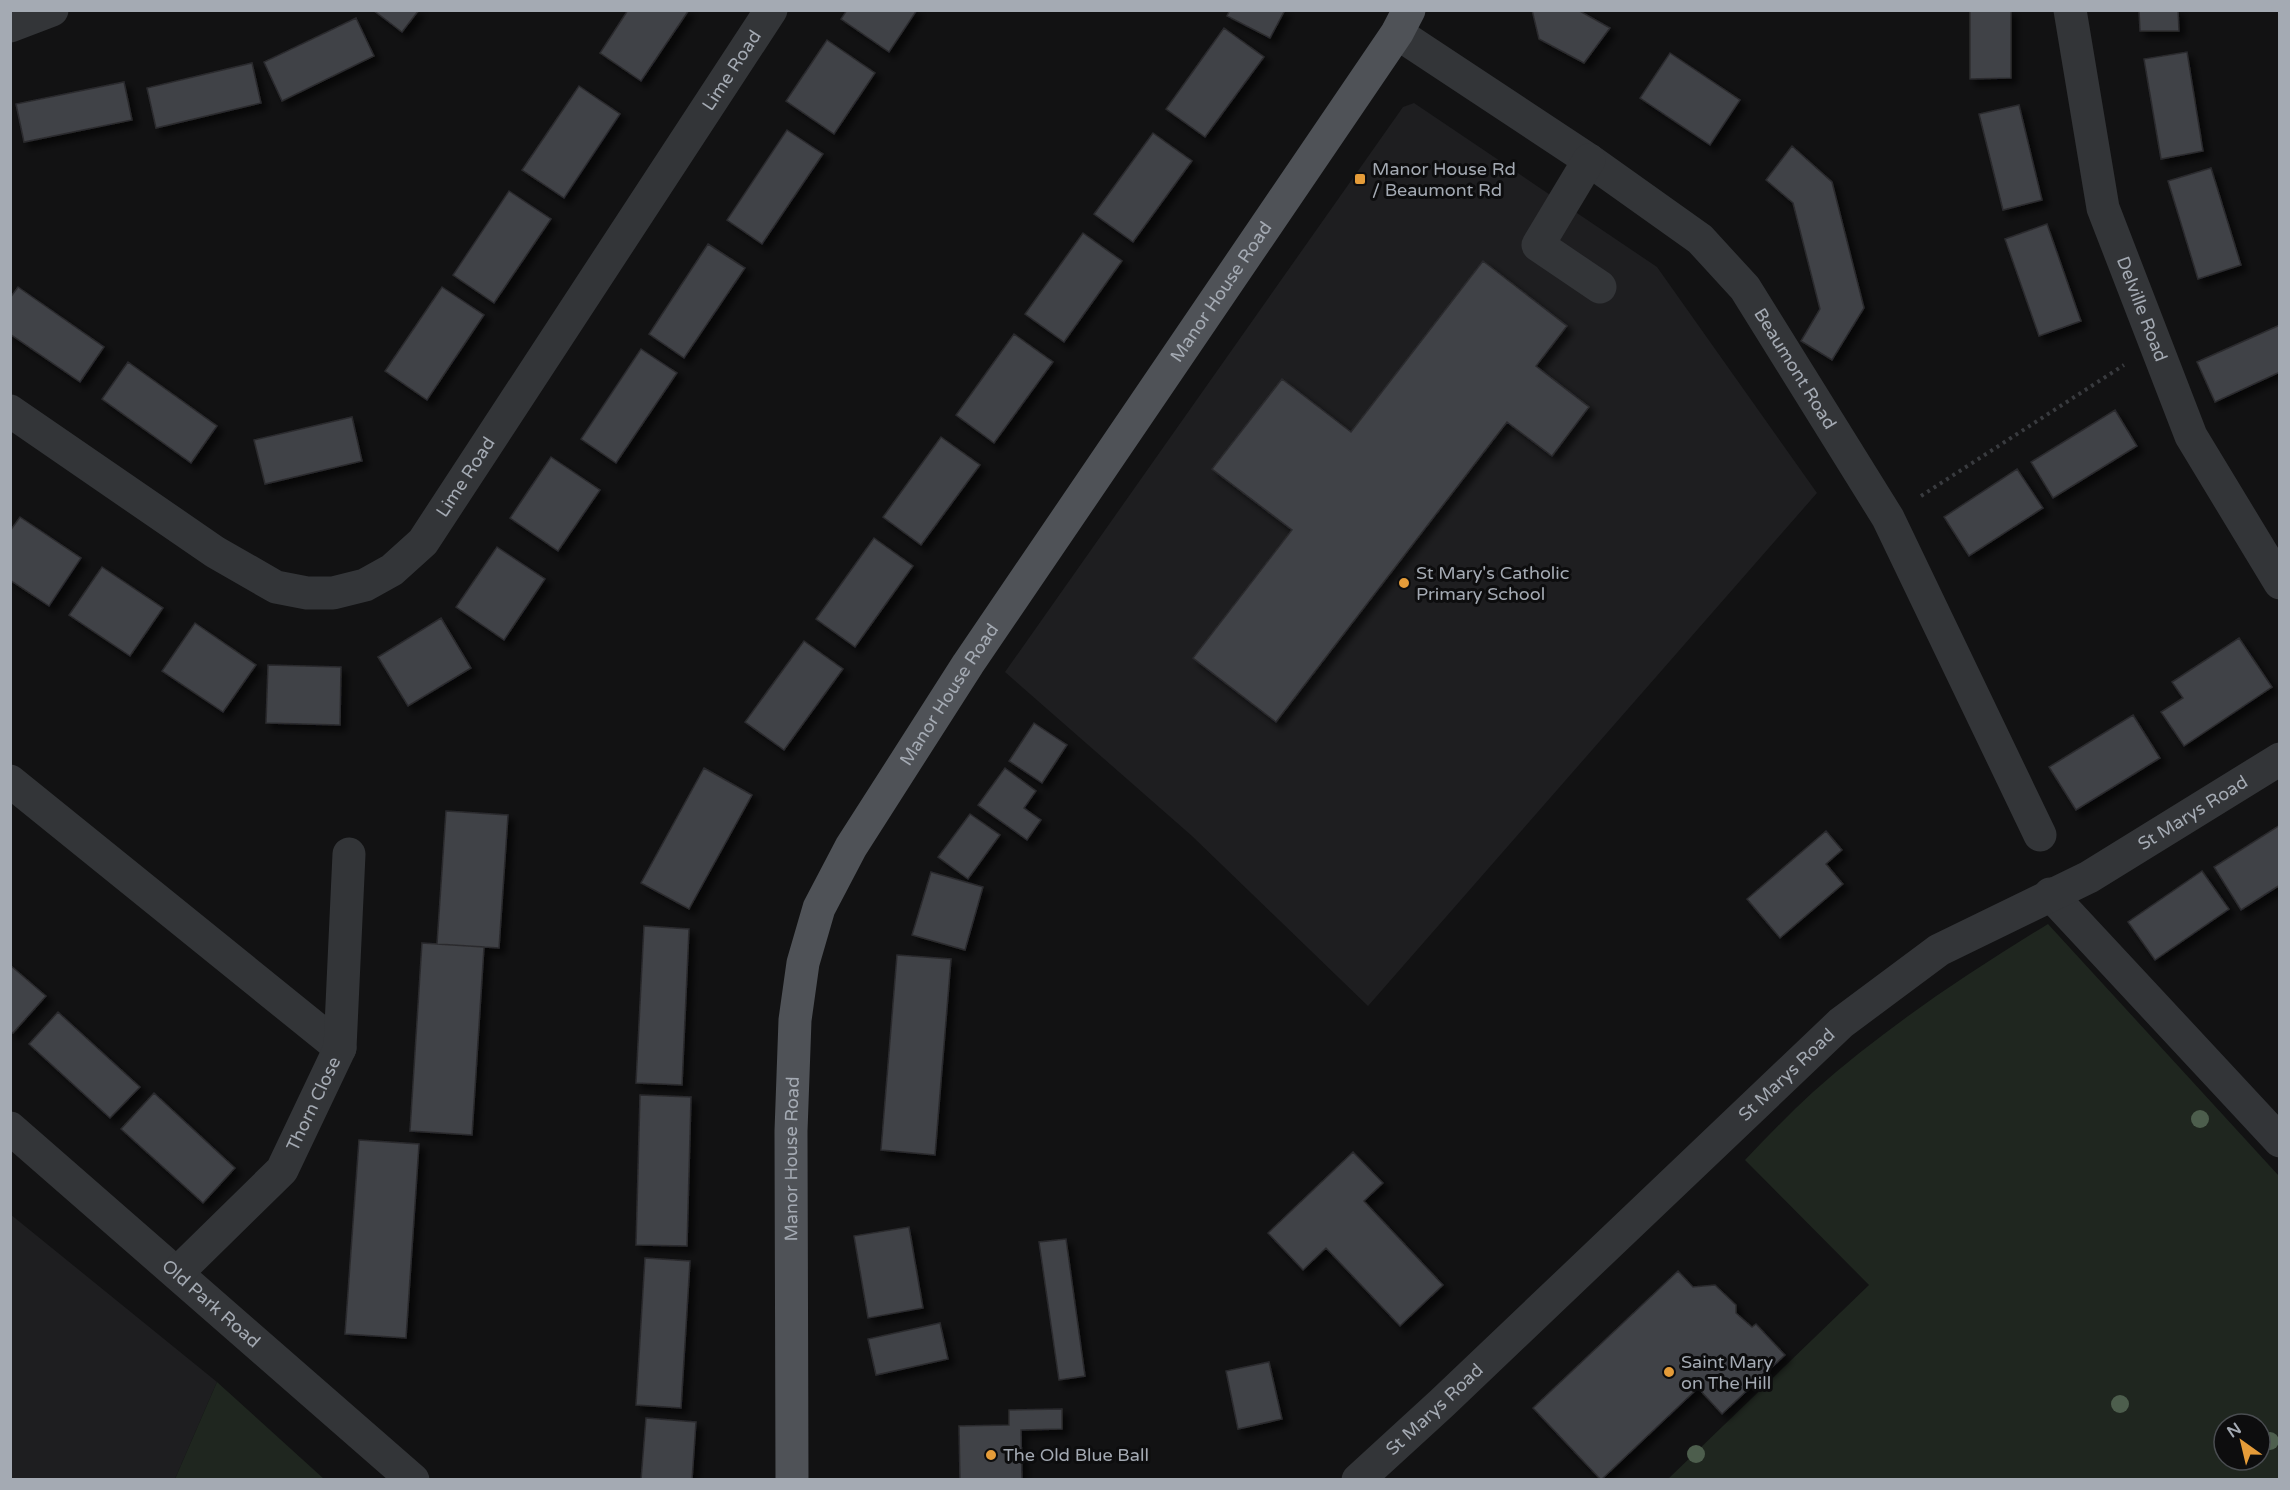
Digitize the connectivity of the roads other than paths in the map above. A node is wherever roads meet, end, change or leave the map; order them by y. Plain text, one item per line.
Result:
1 (52, 10) edge
2 (771, 10) edge
3 (2070, 10) edge
4 (1403, 22) edge
5 (10, 26) edge
6 (1589, 159) junction
7 (1600, 287) dead end
8 (10, 411) edge
9 (2280, 583) edge
10 (2280, 759) edge
11 (10, 780) edge
12 (2040, 835) dead end
13 (349, 854) dead end
14 (2050, 894) junction
15 (340, 1048) junction
16 (2280, 1141) edge
17 (15, 1143) edge
18 (178, 1272) junction
19 (413, 1479) edge
20 (792, 1479) edge
21 (1358, 1479) edge

1 - 5 street
2 - 8 street, Lime Road
3 - 9 street, Delville Road
4 - 6 street, Beaumont Road
4 - 20 main road, Manor House Road
6 - 7 street
6 - 12 street, Beaumont Road
10 - 14 street, St Marys Road
11 - 15 street
13 - 15 street, Thorn Close
14 - 16 street
14 - 21 street, St Marys Road
15 - 18 street, Thorn Close
17 - 18 street, Old Park Road
18 - 19 street, Old Park Road

